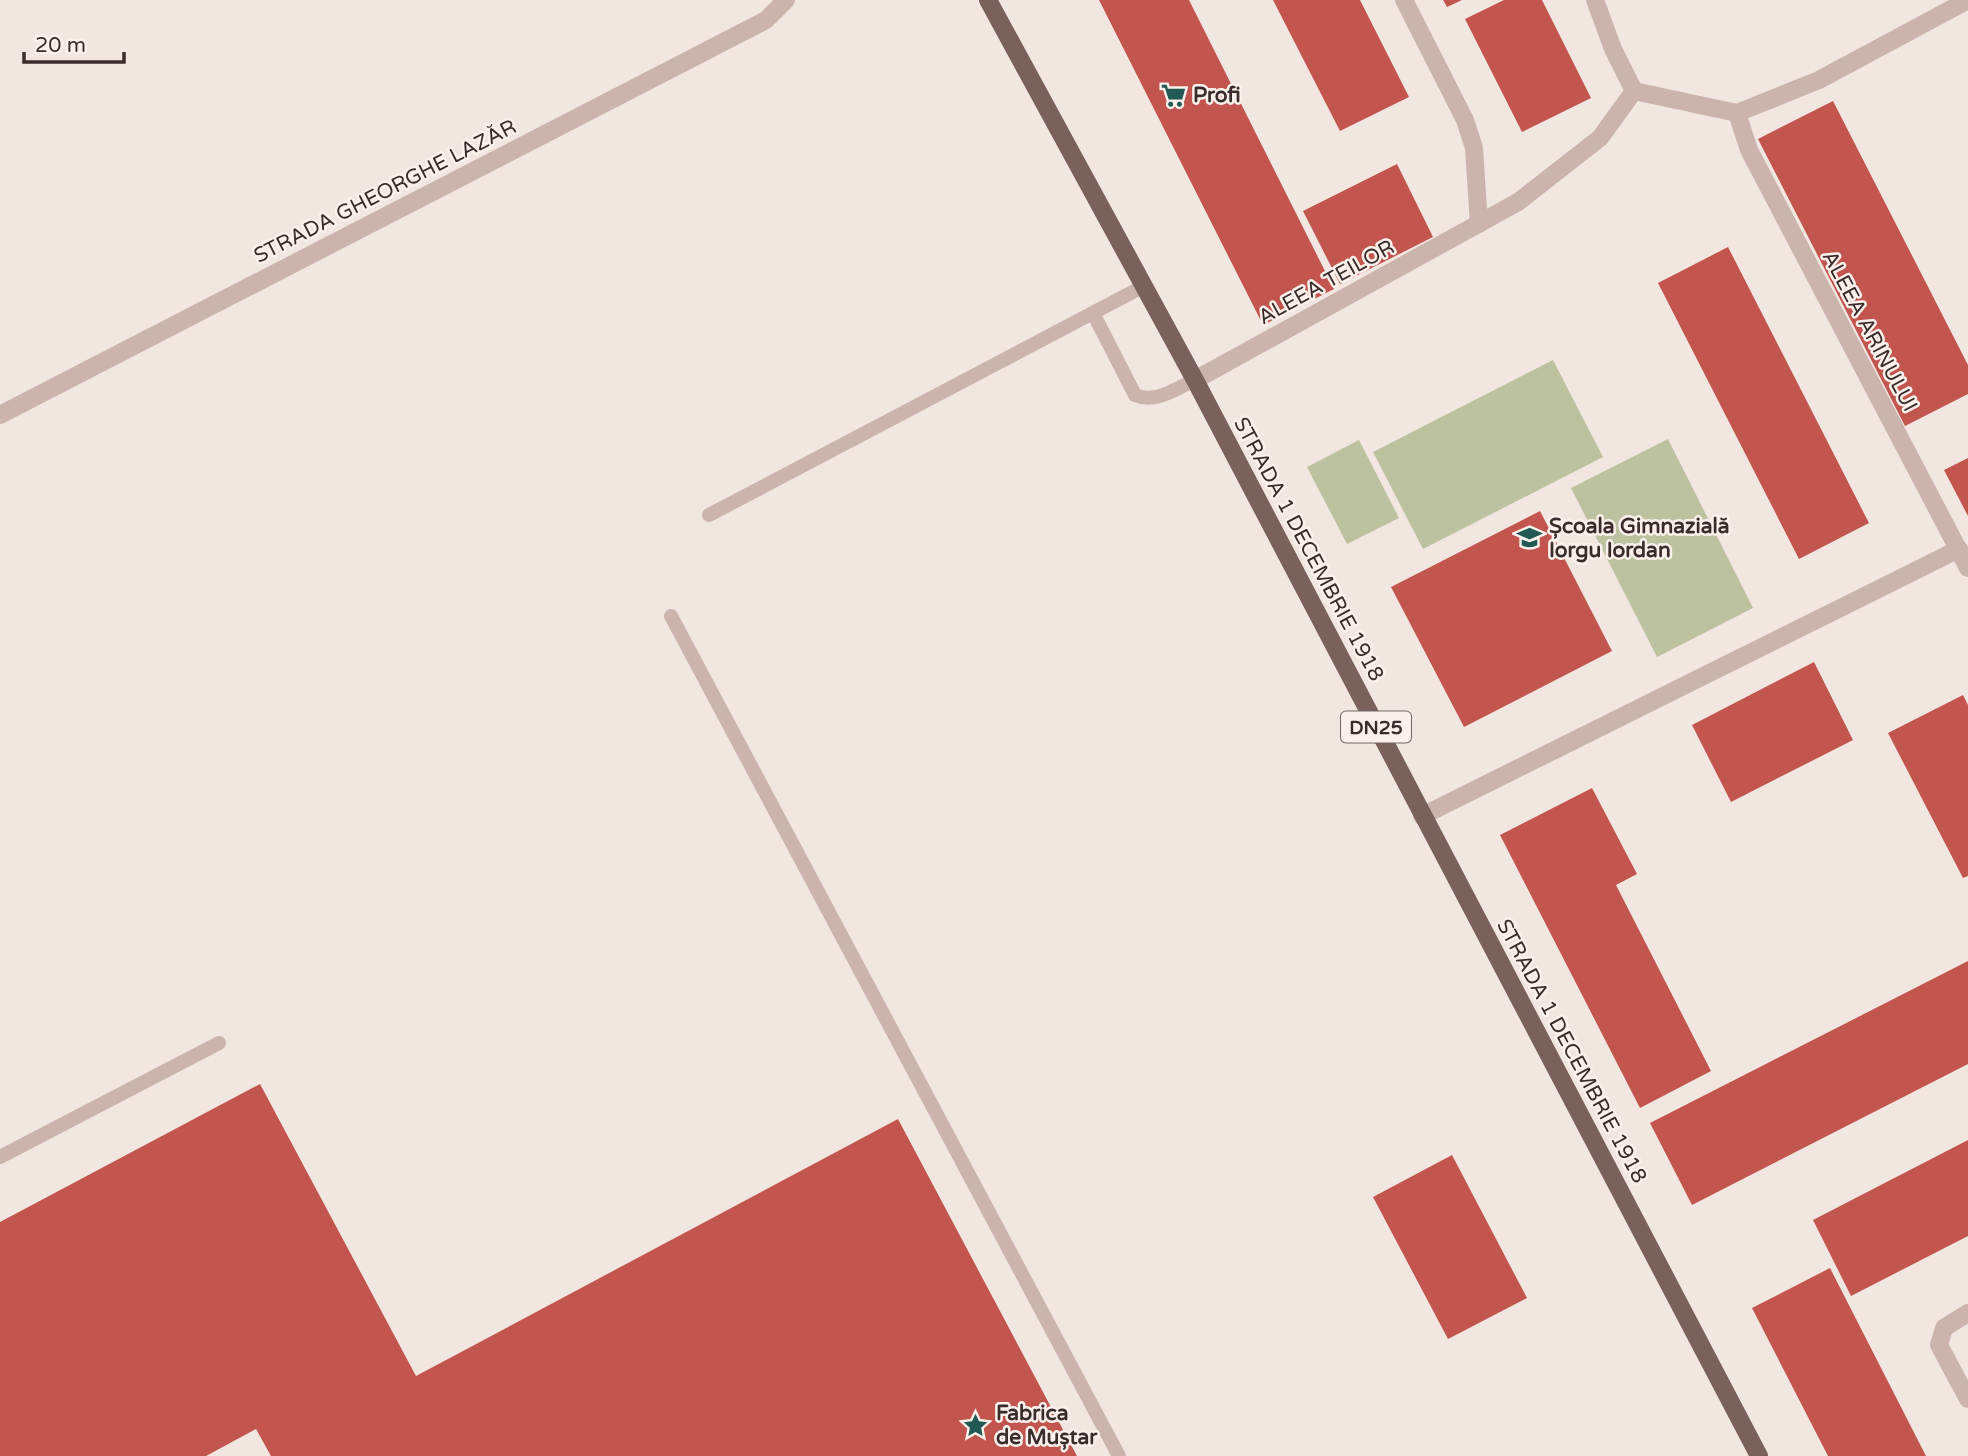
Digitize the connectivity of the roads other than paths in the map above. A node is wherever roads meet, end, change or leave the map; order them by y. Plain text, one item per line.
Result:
1 (786, 0) edge
2 (988, 0) edge
3 (1404, 0) edge
4 (1595, 0) edge
5 (1968, 1) edge
6 (1634, 91) junction
7 (1737, 113) junction
8 (1479, 224) junction
9 (1144, 286) junction
10 (1093, 313) junction
11 (1195, 380) junction
12 (0, 415) edge
13 (709, 515) dead end
14 (1959, 549) junction
15 (1968, 568) edge
16 (671, 616) dead end
17 (1422, 816) junction
18 (219, 1043) dead end
19 (0, 1157) edge
20 (1968, 1313) edge
21 (1968, 1399) edge
22 (1119, 1456) edge
23 (1759, 1456) edge

1 - 12 street, STRADA GHEORGHE LAZĂR
2 - 9 main road, STRADA 1 DECEMBRIE 1918 / DN25
3 - 8 street
4 - 6 street
5 - 7 street
6 - 7 street
6 - 8 street, ALEEA TEILOR
7 - 14 street, ALEEA ARINULUI
8 - 11 street, ALEEA TEILOR
9 - 10 lane
9 - 11 main road, STRADA 1 DECEMBRIE 1918 / DN25
10 - 11 lane
10 - 13 lane
11 - 17 main road, STRADA 1 DECEMBRIE 1918 / DN25
14 - 15 street, ALEEA ARINULUI
14 - 17 street
16 - 22 lane
17 - 23 main road, STRADA 1 DECEMBRIE 1918 / DN25
18 - 19 lane
20 - 21 street

